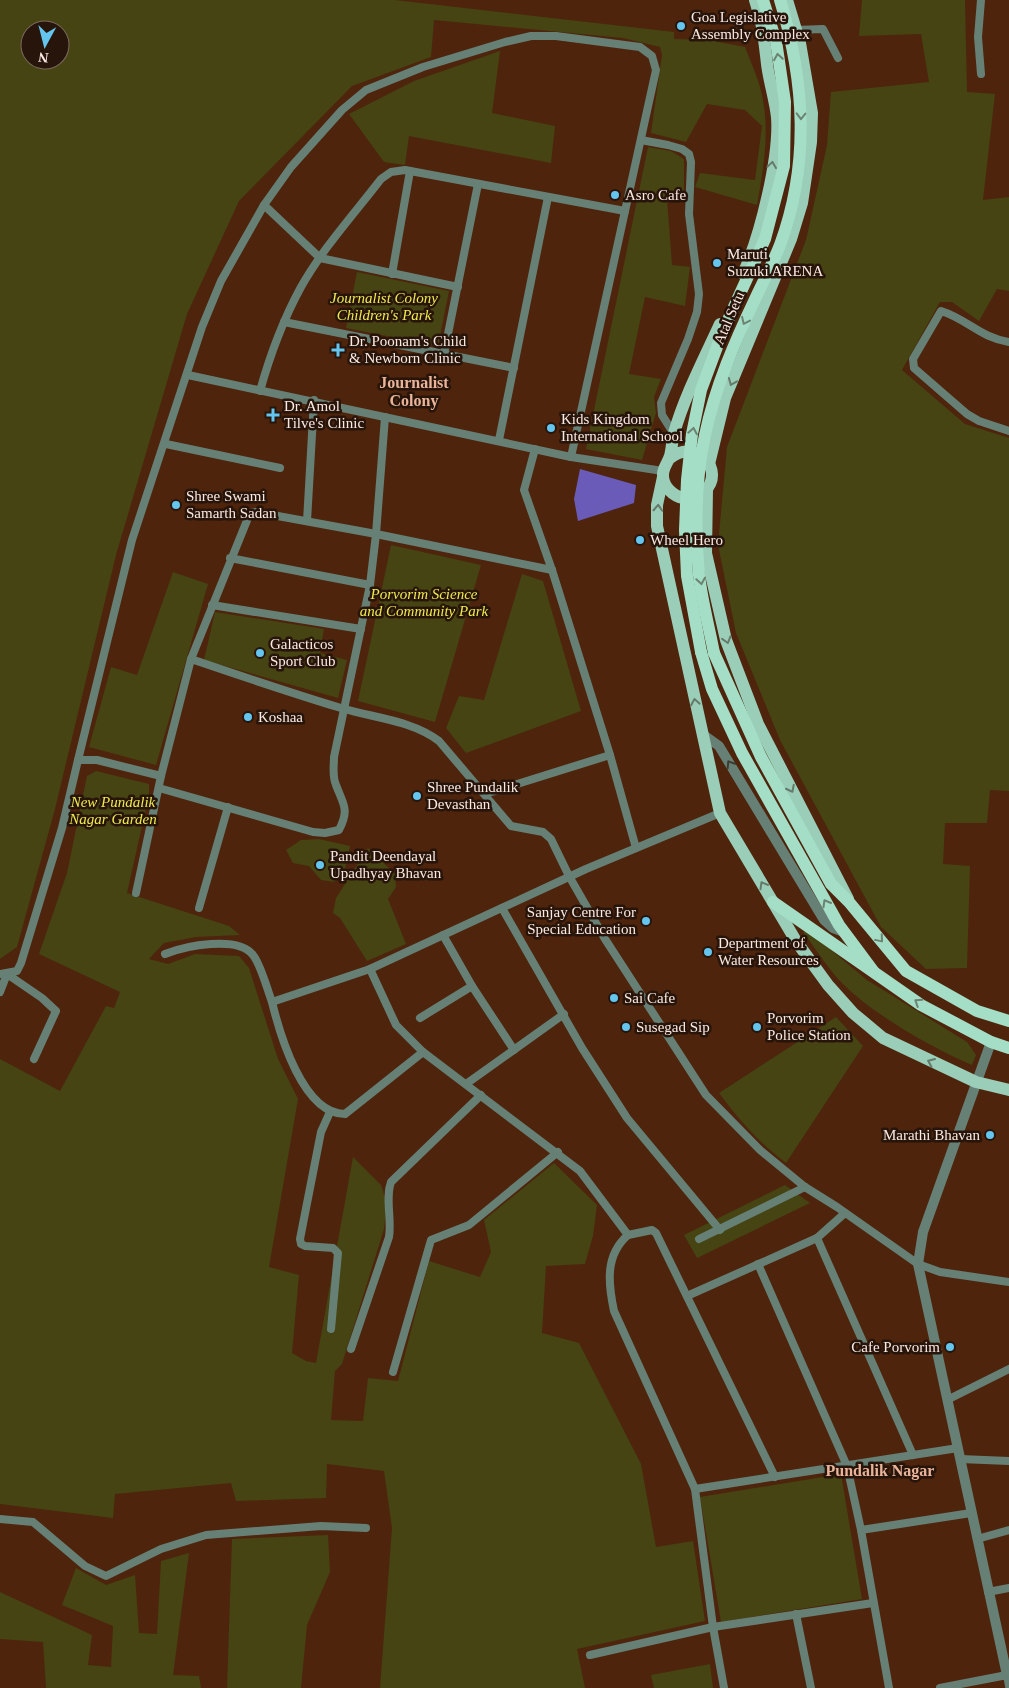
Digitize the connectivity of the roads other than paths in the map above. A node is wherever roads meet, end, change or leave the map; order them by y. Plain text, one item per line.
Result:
1 (755, 0) edge
2 (763, 0) edge
3 (780, 0) edge
4 (787, 0) edge
5 (981, 0) edge
6 (796, 30) junction
7 (838, 58) dead end
8 (981, 74) dead end
9 (641, 140) junction
10 (410, 171) junction
11 (478, 184) junction
12 (548, 197) junction
13 (264, 205) junction
14 (625, 211) junction
15 (320, 258) junction
16 (392, 274) junction
17 (458, 287) junction
18 (284, 322) junction
19 (1009, 342) edge
20 (444, 354) junction
21 (514, 368) junction
22 (188, 375) junction
23 (260, 391) junction
24 (314, 400) junction
25 (384, 417) junction
26 (1009, 431) edge
27 (674, 434) junction
28 (499, 440) junction
29 (166, 444) junction
30 (535, 449) junction
31 (571, 457) junction
32 (670, 458) junction
33 (709, 464) junction
34 (280, 468) dead end
35 (663, 474) junction
36 (707, 489) junction
37 (307, 521) junction
38 (376, 534) junction
39 (230, 558) junction
40 (552, 570) junction
41 (370, 585) junction
42 (212, 605) junction
43 (361, 629) junction
44 (708, 653) junction
45 (191, 660) junction
46 (343, 709) junction
47 (705, 736) junction
48 (610, 755) junction
49 (78, 760) junction
50 (161, 776) junction
51 (159, 788) junction
52 (485, 794) junction
53 (228, 807) junction
54 (720, 813) junction
55 (636, 848) junction
56 (568, 876) junction
57 (136, 893) dead end
58 (773, 902) junction
59 (849, 902) junction
60 (199, 908) dead end
61 (502, 908) junction
62 (844, 932) junction
63 (444, 935) junction
64 (165, 954) dead end
65 (370, 969) junction
66 (874, 972) junction
67 (4, 974) edge
68 (472, 986) junction
69 (0, 992) edge
70 (272, 1002) junction
71 (564, 1014) junction
72 (420, 1018) dead end
73 (1009, 1021) edge
74 (991, 1042) junction
75 (1009, 1048) edge
76 (514, 1050) junction
77 (423, 1052) junction
78 (34, 1059) dead end
79 (976, 1082) junction
80 (466, 1084) junction
81 (1009, 1090) edge
82 (482, 1095) junction
83 (330, 1112) junction
84 (558, 1152) junction
85 (805, 1187) junction
86 (845, 1213) junction
87 (720, 1230) junction
88 (628, 1235) junction
89 (817, 1238) junction
90 (700, 1239) dead end
91 (758, 1264) junction
92 (918, 1264) junction
93 (1009, 1282) edge
94 (687, 1296) junction
95 (332, 1329) dead end
96 (351, 1349) dead end
97 (1009, 1369) edge
98 (392, 1372) dead end
99 (947, 1400) junction
100 (959, 1454) junction
101 (913, 1455) junction
102 (1007, 1460) edge
103 (847, 1466) junction
104 (775, 1477) junction
105 (695, 1489) junction
106 (971, 1513) junction
107 (0, 1519) edge
108 (366, 1528) dead end
109 (861, 1530) junction
110 (1009, 1530) edge
111 (977, 1539) junction
112 (1009, 1588) edge
113 (988, 1592) junction
114 (873, 1603) junction
115 (796, 1614) junction
116 (713, 1628) junction
117 (590, 1655) dead end
118 (1008, 1674) edge
119 (1009, 1686) edge
120 (724, 1688) edge
121 (811, 1688) edge
122 (889, 1688) edge
123 (940, 1688) edge

27 -> 1 main road
44 -> 2 highway, Atal Setu, bridge
3 -> 44 highway, Atal Setu, bridge
4 - 6 main road
5 - 8 street
6 - 7 street
6 -> 33 main road
9 - 13 street
9 - 14 street
9 - 27 street
10 - 11 street
10 - 15 street
10 - 16 street
11 - 12 street
11 - 17 street
12 - 14 street
12 - 21 street
13 - 15 street
13 - 22 street
14 - 31 street
15 - 16 street
15 - 18 street
16 - 17 street
17 - 20 street
18 - 20 street
18 - 23 street
19 - 26 street
20 - 21 street
21 - 28 street
22 - 23 street
22 - 29 street
23 - 24 street
24 - 25 street
24 - 37 street
25 - 28 street
25 - 38 street
27 - 32 main road
28 - 30 street
29 - 34 street
29 - 49 street
30 - 31 street
30 - 40 street
31 - 35 street
32 - 33 main road
32 - 35 main road
33 - 36 main road
35 - 36 main road
47 -> 35 main road
36 -> 59 main road
37 - 38 street
37 - 39 street
38 - 40 street
38 - 41 street
39 - 41 street
39 - 42 street
40 - 48 street
41 - 43 street
42 - 43 street
42 - 45 street
43 - 46 street
44 - 59 highway
62 -> 44 highway
45 - 46 street
45 - 50 street
46 - 52 street
46 - 53 street
47 - 54 main road
62 -> 47 street
48 - 52 street
48 - 55 street
49 - 50 street
49 - 67 street
50 - 51 street
51 - 53 street
51 - 57 street
52 - 56 street
53 - 60 street
54 - 55 street
58 -> 54 main road
55 - 56 street
56 - 61 street
56 - 85 street
58 - 66 highway
79 -> 58 main road
59 -> 73 highway
61 - 63 street
61 - 71 street
62 - 66 highway
63 - 65 street
63 - 68 street
64 - 70 street
65 - 70 street
65 - 77 street
74 -> 66 highway
67 - 69 street
67 - 78 street
68 - 72 street
68 - 76 street
70 - 83 street
71 - 76 street
71 - 87 street
74 - 75 highway
74 - 79 street
76 - 80 street
77 - 80 street
77 - 83 street
79 - 81 main road
79 - 92 street
80 - 82 street
82 - 84 street
82 - 96 street
83 - 95 street
84 - 88 street
84 - 98 street
85 - 86 street
85 - 87 street
86 - 89 street
86 - 92 street
87 - 90 street
88 - 94 street
88 - 105 street
89 - 91 street
89 - 101 street
91 - 94 street
91 - 103 street
92 - 93 street
92 - 99 street
94 - 104 street
97 - 99 street
99 - 100 street
100 - 101 street
100 - 102 street
100 - 106 street
101 - 103 street
103 - 104 street
103 - 109 street
104 - 105 street
105 - 116 street
106 - 109 street
106 - 111 street
107 - 108 street
109 - 114 street
110 - 111 street
111 - 113 street
112 - 113 street
113 - 118 street
114 - 115 street
114 - 122 street
115 - 116 street
115 - 121 street
116 - 117 street
116 - 120 street
118 - 119 street
118 - 123 street

